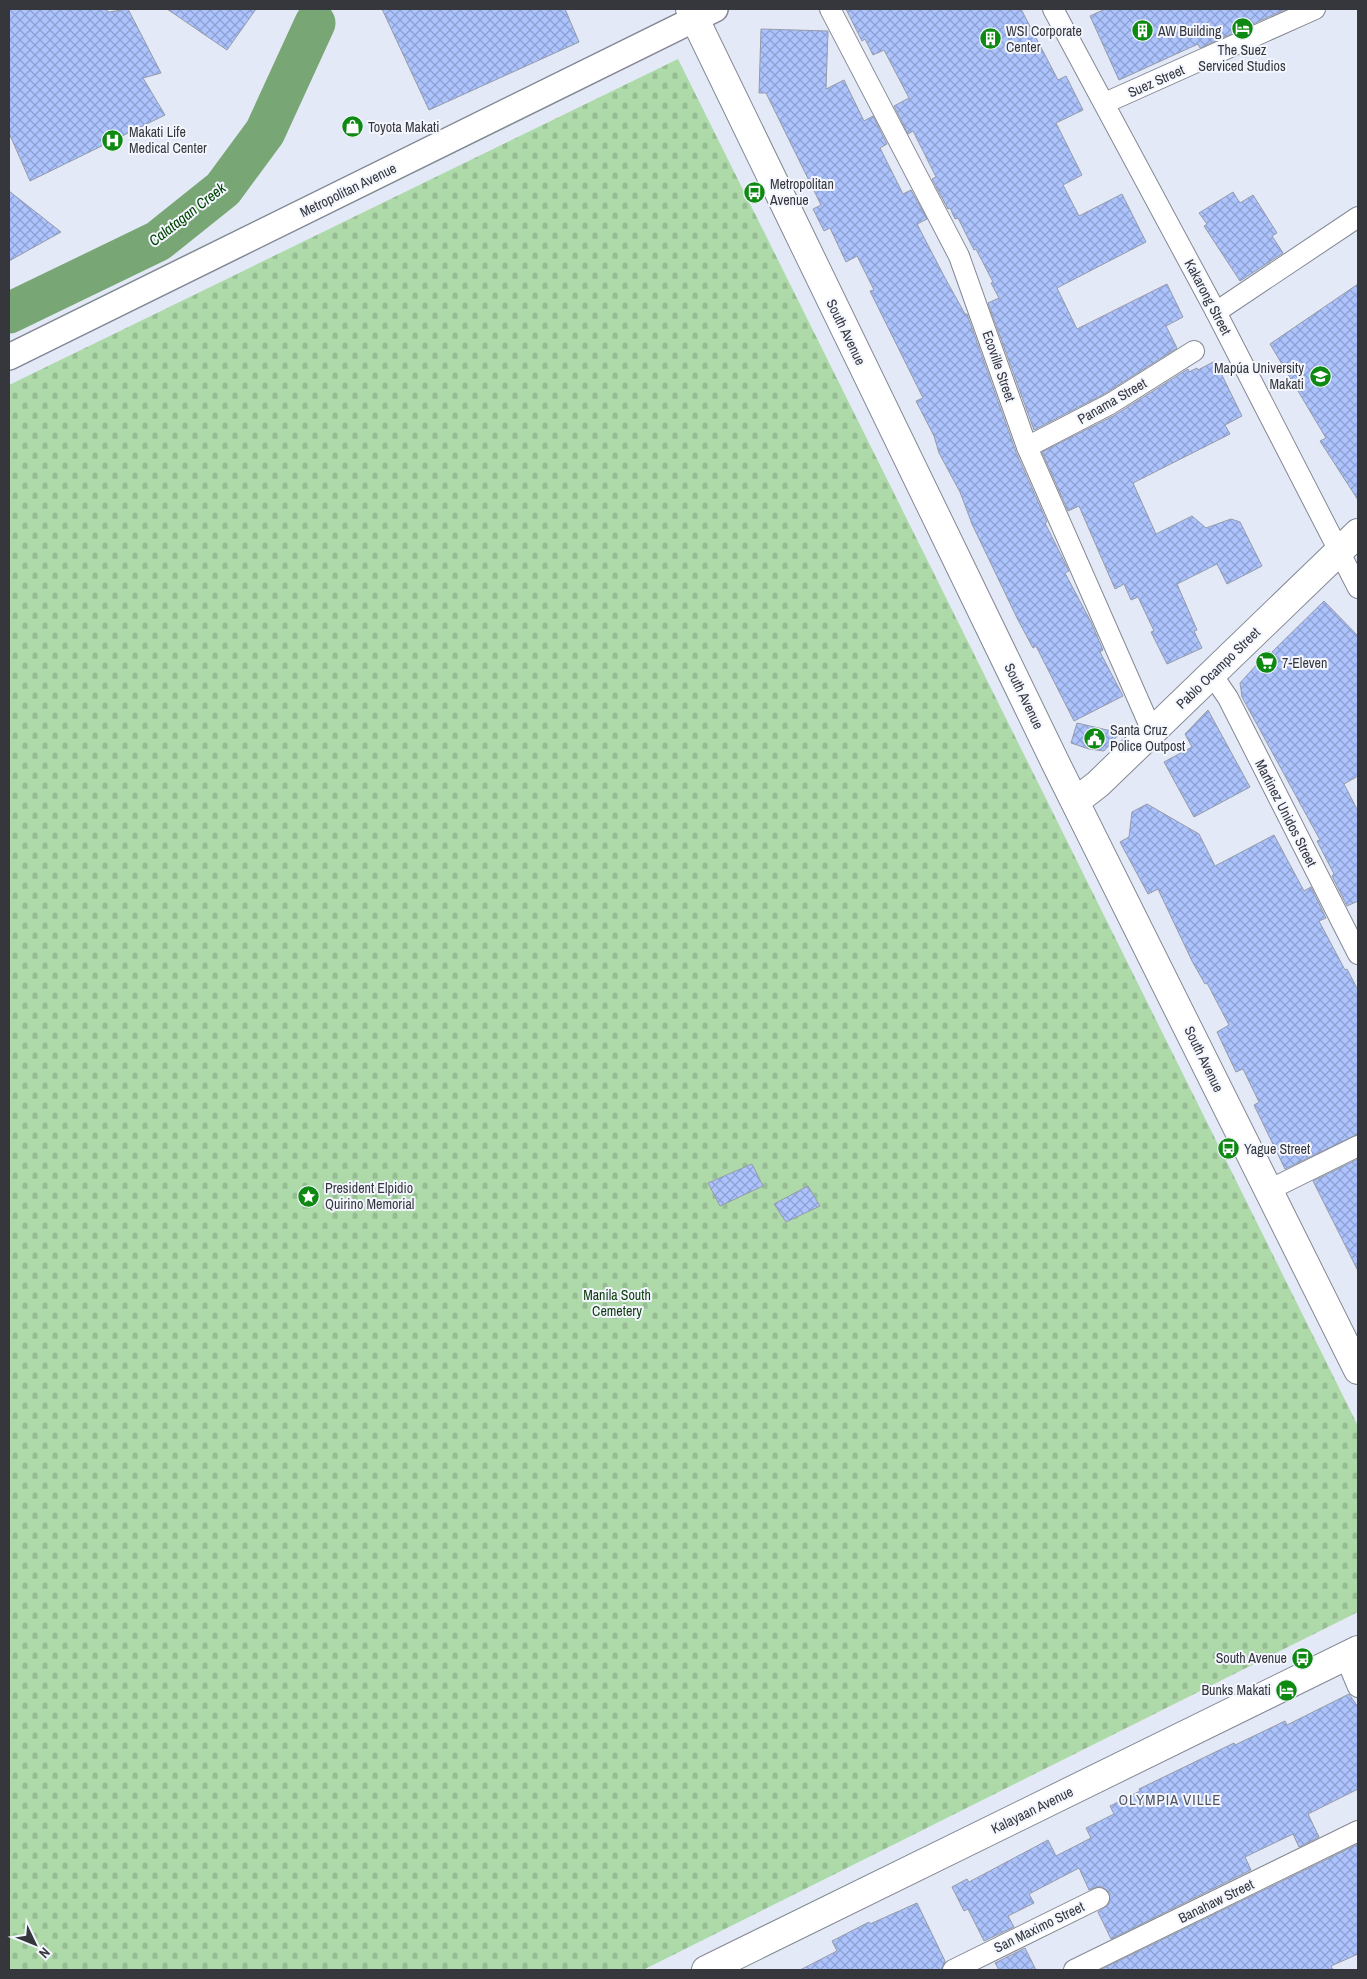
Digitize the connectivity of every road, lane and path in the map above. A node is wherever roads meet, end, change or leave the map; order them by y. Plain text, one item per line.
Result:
1 (830, 9) edge
2 (1053, 9) edge
3 (1315, 9) edge
4 (700, 12) edge
5 (1105, 103) junction
6 (1358, 217) edge
7 (1216, 312) junction
8 (1194, 352) dead end
9 (9, 357) edge
10 (1027, 447) junction
11 (1349, 541) edge
12 (1358, 588) edge
13 (1212, 673) junction
14 (1152, 731) junction
15 (1076, 802) junction
16 (1358, 954) edge
17 (1358, 1146) edge
18 (1269, 1190) junction
19 (1358, 1370) edge
20 (1351, 1653) edge
21 (1358, 1687) edge
22 (1358, 1831) edge
23 (1099, 1898) dead end
24 (706, 1970) edge
25 (953, 1970) edge
26 (1074, 1970) edge

1 - 10 street, Ecoville Street
2 - 5 street, Kakarong Street
3 - 5 street, Suez Street
4 - 9 street, Metropolitan Avenue
4 - 15 main road, South Avenue
5 - 7 street, Kakarong Street
6 - 7 street
7 - 11 street, Kakarong Street
8 - 10 street, Panama Street
10 - 14 street, Ecoville Street
11 - 12 street, Kakarong Street
11 - 13 main road, Pablo Ocampo Street
13 - 14 main road, Pablo Ocampo Street
13 - 16 street, Martinez Unidos Street
14 - 15 main road, Pablo Ocampo Street
15 - 18 main road, South Avenue
17 - 18 street
18 - 19 main road, South Avenue
20 - 21 street
20 - 24 main road, Kalayaan Avenue
22 - 26 street, Banahaw Street
23 - 25 street, San Maximo Street

